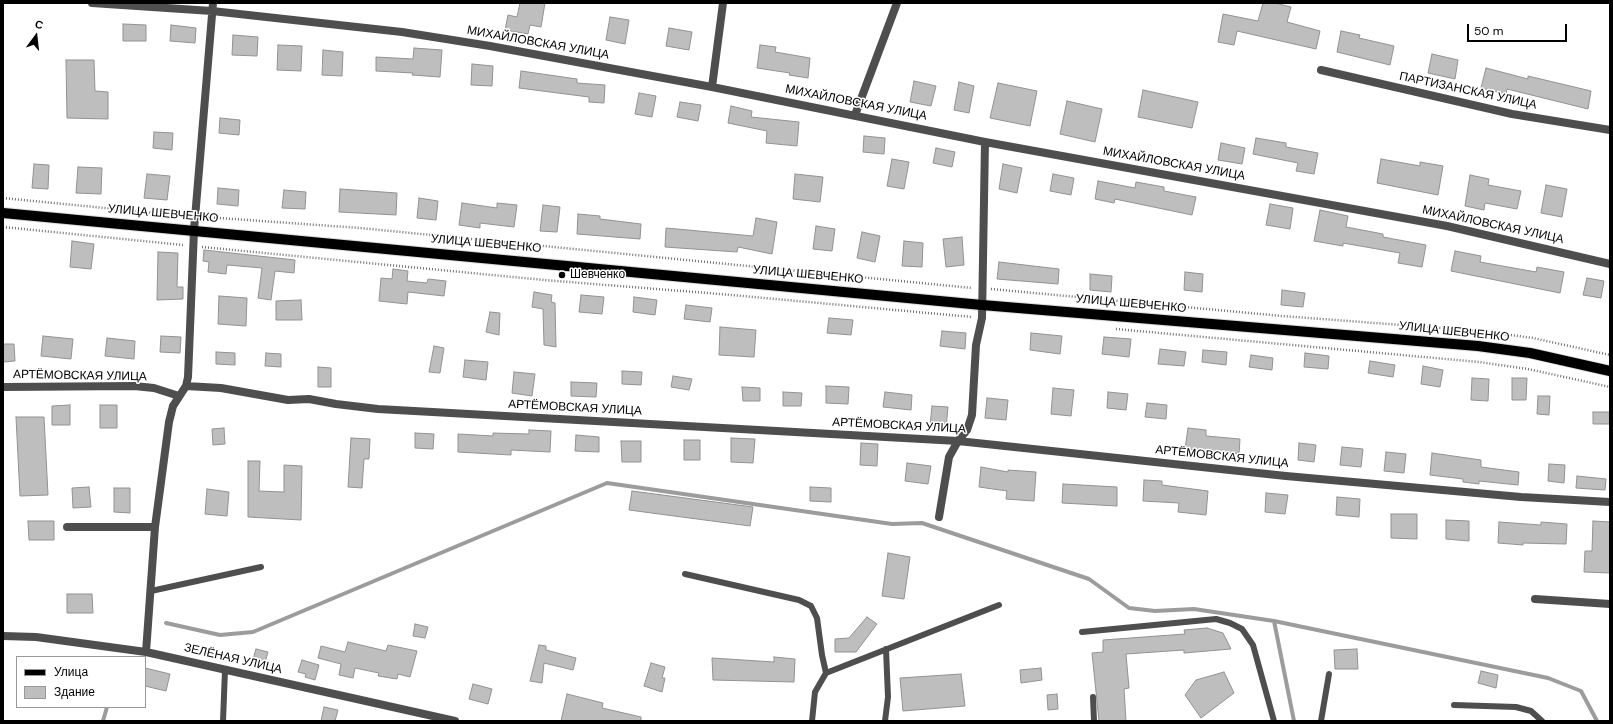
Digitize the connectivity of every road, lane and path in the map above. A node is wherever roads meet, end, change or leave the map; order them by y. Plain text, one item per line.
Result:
1 (92, 3) edge
2 (723, 3) edge
3 (897, 3) edge
4 (212, 7) edge
5 (1321, 70) dead end
6 (712, 87) junction
7 (855, 115) junction
8 (1610, 130) edge
9 (986, 142) junction
10 (3, 198) edge
11 (3, 213) edge
12 (195, 217) junction
13 (3, 227) edge
14 (194, 230) junction
15 (194, 246) junction
16 (1610, 264) edge
17 (983, 289) junction
18 (982, 305) junction
19 (982, 318) junction
20 (1112, 329) dead end
21 (1610, 355) edge
22 (1610, 371) edge
23 (186, 386) junction
24 (3, 387) edge
25 (1610, 387) edge
26 (179, 396) junction
27 (958, 442) junction
28 (1610, 502) edge
29 (939, 517) dead end
30 (67, 527) dead end
31 (156, 527) junction
32 (261, 567) dead end
33 (685, 574) dead end
34 (151, 591) junction
35 (1535, 599) dead end
36 (999, 604) dead end
37 (1610, 604) edge
38 (1082, 632) dead end
39 (3, 636) edge
40 (886, 649) junction
41 (146, 652) junction
42 (225, 670) junction
43 (826, 673) junction
44 (1329, 674) dead end
45 (1093, 697) dead end
46 (1454, 705) dead end
47 (223, 721) edge
48 (455, 721) edge
49 (812, 721) edge
50 (885, 721) edge
51 (1094, 721) edge
52 (1274, 721) edge
53 (1321, 721) edge
54 (1542, 721) edge

1 - 4 street, МИХАЙЛОВСКАЯ УЛИЦА
2 - 6 street
3 - 7 street
4 - 6 street, МИХАЙЛОВСКАЯ УЛИЦА
4 - 12 street
5 - 8 street, ПАРТИЗАНСКАЯ УЛИЦА
6 - 7 street, МИХАЙЛОВСКАЯ УЛИЦА
7 - 9 street, МИХАЙЛОВСКАЯ УЛИЦА
9 - 16 street, МИХАЙЛОВСКАЯ УЛИЦА
9 - 17 street
10 - 12 path
11 - 14 main road, УЛИЦА ШЕВЧЕНКО
12 - 14 street
12 - 17 path
13 - 15 path
14 - 15 street
14 - 18 main road, УЛИЦА ШЕВЧЕНКО
15 - 19 path
15 - 23 street
17 - 18 street
17 - 21 path
18 - 19 street
18 - 22 main road, УЛИЦА ШЕВЧЕНКО
19 - 27 street
20 - 25 path
23 - 26 street
23 - 27 street, АРТЁМОВСКАЯ УЛИЦА
24 - 26 street, АРТЁМОВСКАЯ УЛИЦА
26 - 31 street
27 - 28 street, АРТЁМОВСКАЯ УЛИЦА
27 - 29 street
30 - 31 street
31 - 34 street
32 - 34 lane
33 - 43 lane
34 - 41 street
35 - 37 street
36 - 40 lane
38 - 52 lane
39 - 41 street, ЗЕЛЁНАЯ УЛИЦА
40 - 43 lane
40 - 50 lane
41 - 42 street, ЗЕЛЁНАЯ УЛИЦА
42 - 47 lane
42 - 48 street, ЗЕЛЁНАЯ УЛИЦА
43 - 49 lane
44 - 53 lane
45 - 51 lane
46 - 54 lane

